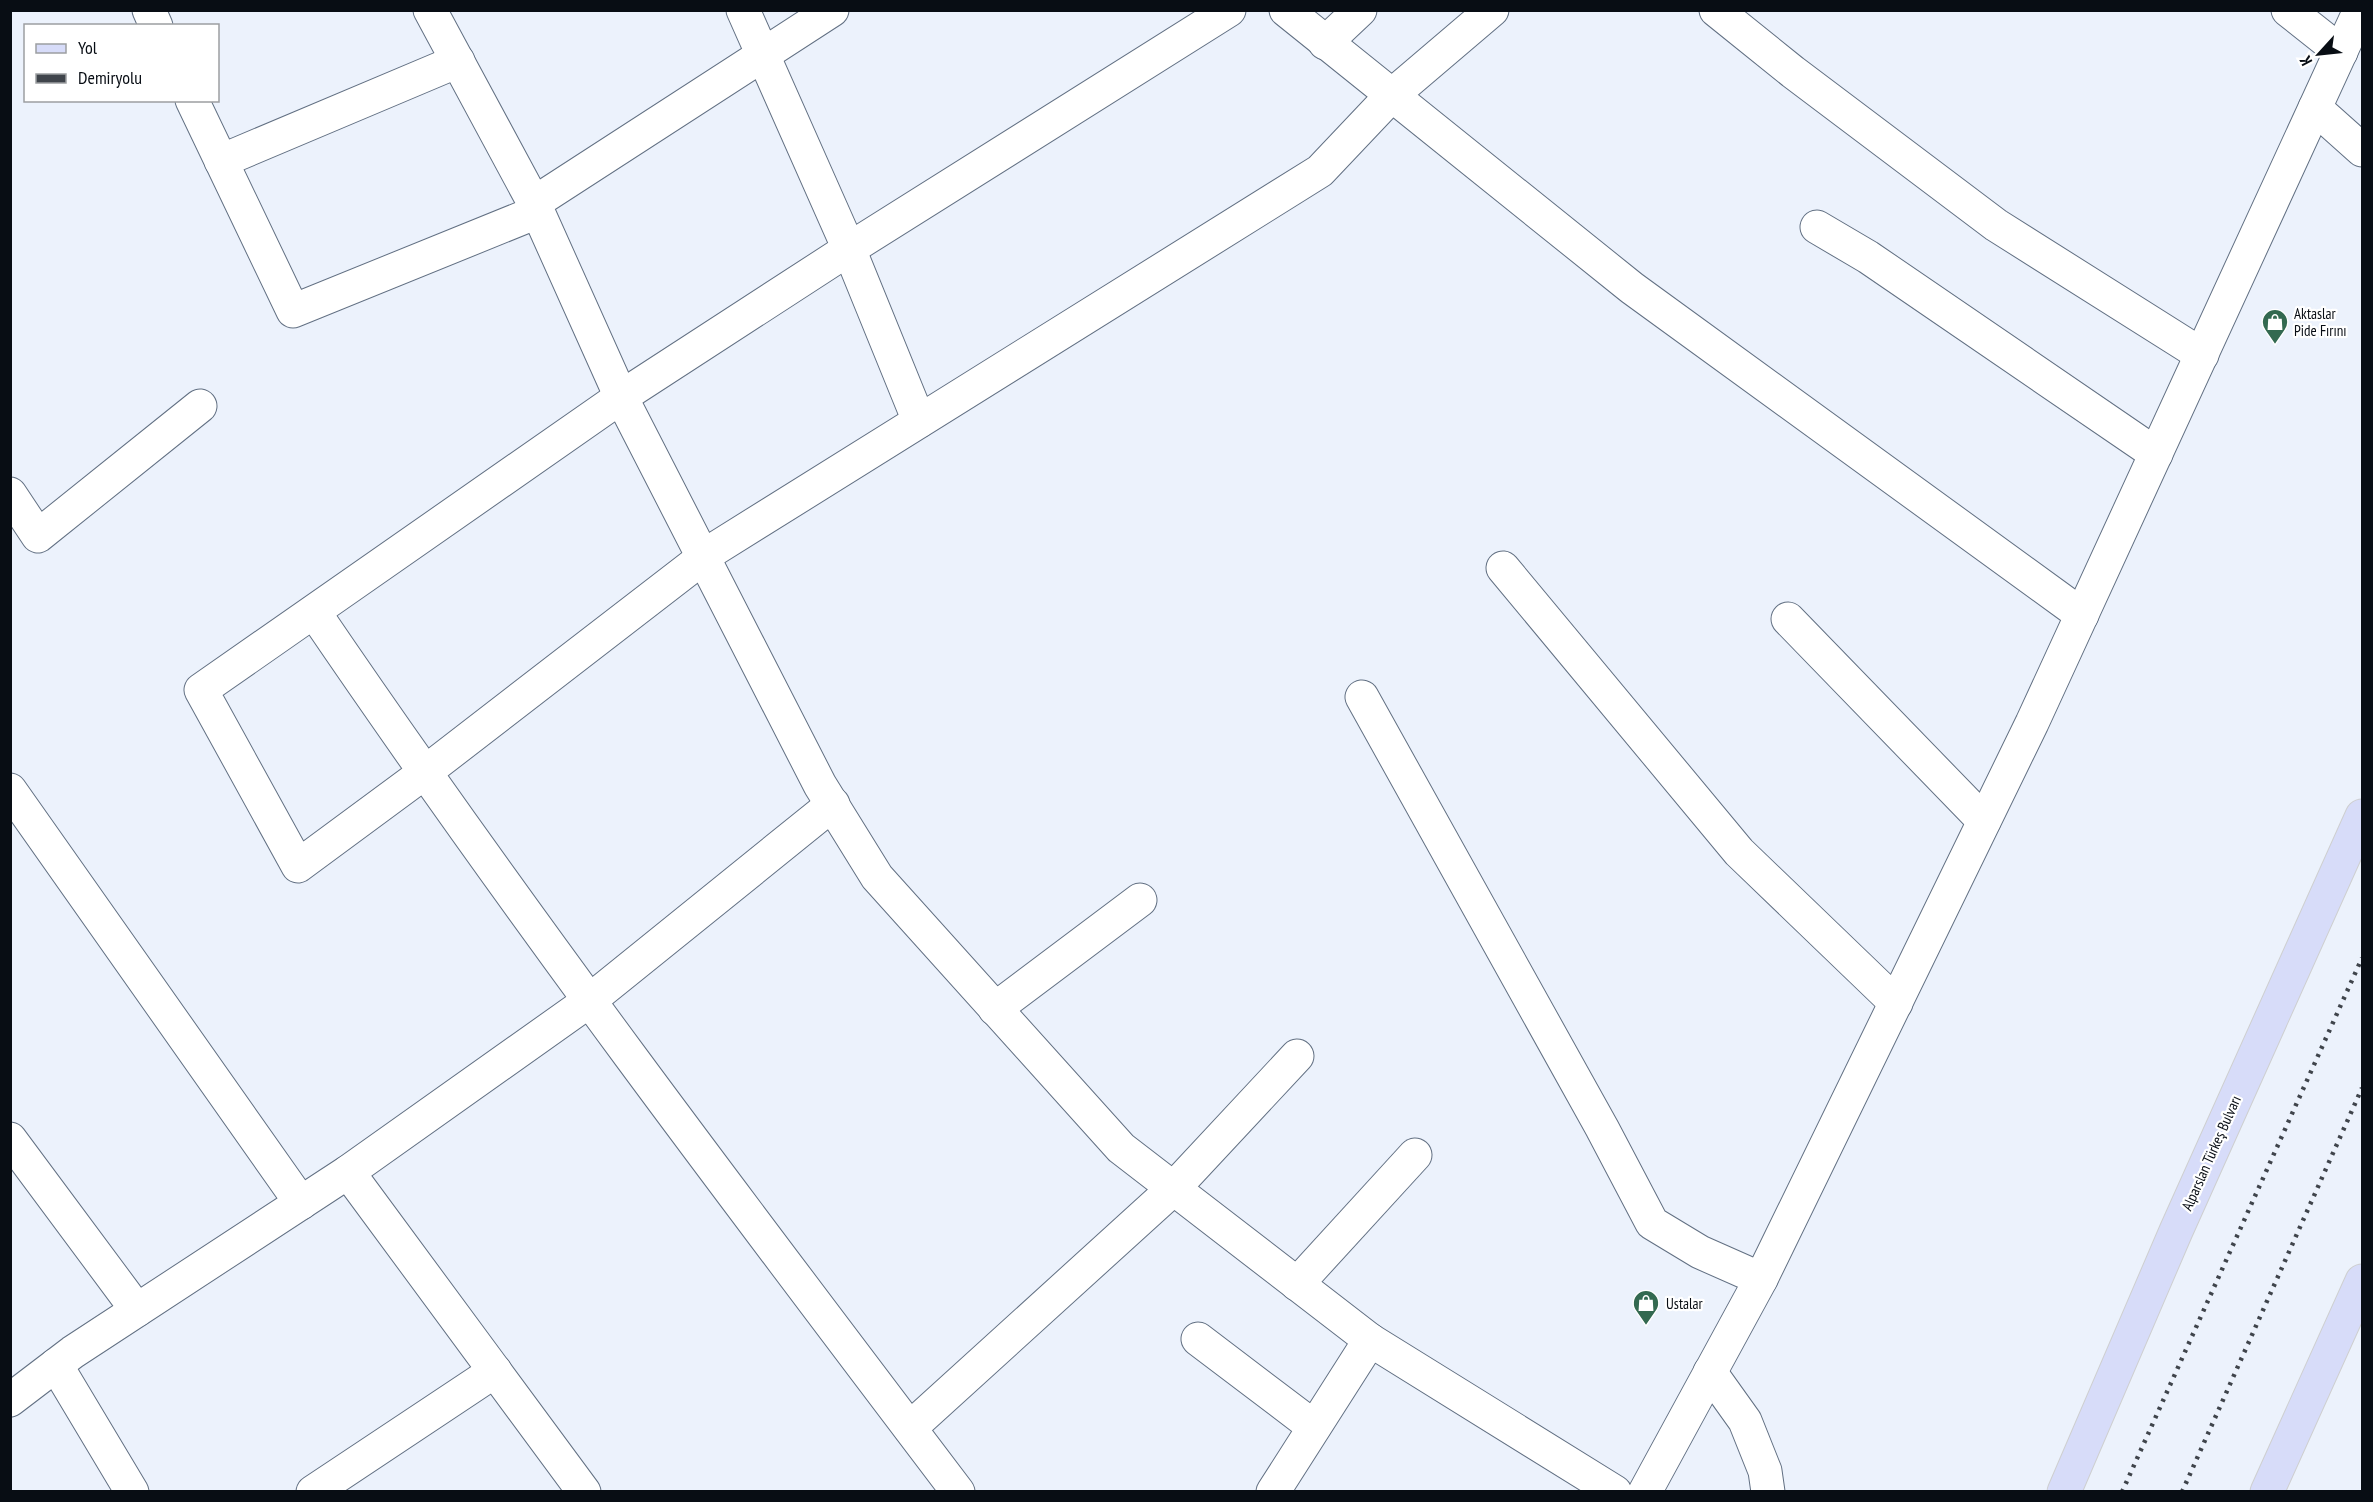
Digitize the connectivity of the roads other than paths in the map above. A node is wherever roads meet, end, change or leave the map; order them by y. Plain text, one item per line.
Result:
1 (149, 10) edge
2 (430, 10) edge
3 (743, 10) edge
4 (832, 10) edge
5 (1229, 10) edge
6 (1286, 10) edge
7 (1360, 10) edge
8 (1492, 10) edge
9 (1716, 10) edge
10 (2288, 10) edge
11 (2360, 10) edge
12 (155, 24) edge
13 (1325, 43) junction
14 (2341, 52) junction
15 (762, 57) junction
16 (458, 60) junction
17 (1391, 96) junction
18 (193, 102) edge
19 (2315, 108) junction
20 (2362, 150) edge
21 (221, 160) junction
22 (535, 208) junction
23 (1817, 227) dead end
24 (849, 249) junction
25 (2202, 355) junction
26 (621, 397) junction
27 (200, 406) dead end
28 (918, 421) junction
29 (2156, 454) junction
30 (15, 511) edge
31 (704, 557) junction
32 (1503, 568) dead end
33 (314, 612) junction
34 (2082, 615) junction
35 (1788, 619) dead end
36 (1362, 697) dead end
37 (424, 773) junction
38 (10, 790) edge
39 (833, 804) junction
40 (2362, 816) edge
41 (1984, 821) junction
42 (1140, 900) dead end
43 (589, 1001) junction
44 (1896, 1003) junction
45 (995, 1009) junction
46 (1297, 1056) dead end
47 (10, 1139) edge
48 (1415, 1155) dead end
49 (348, 1172) junction
50 (1173, 1189) junction
51 (301, 1203) junction
52 (1761, 1279) junction
53 (2362, 1281) edge
54 (1297, 1284) junction
55 (137, 1310) junction
56 (1198, 1339) dead end
57 (1370, 1340) junction
58 (56, 1365) junction
59 (495, 1371) junction
60 (1710, 1372) junction
61 (10, 1400) edge
62 (1314, 1427) junction
63 (910, 1428) junction
64 (132, 1491) edge
65 (313, 1491) edge
66 (584, 1491) edge
67 (958, 1491) edge
68 (1273, 1491) edge
69 (1615, 1491) edge
70 (1645, 1491) edge
71 (1768, 1491) edge
72 (2064, 1491) edge
73 (2267, 1491) edge

1 - 12 street
2 - 16 street
3 - 15 street
4 - 15 street
5 - 24 street
6 - 13 street
7 - 13 street
8 - 17 street
9 - 25 street
10 - 14 street
11 - 14 street
13 - 17 street
14 - 19 street
15 - 22 street
15 - 24 street
16 - 21 street
16 - 22 street
17 - 28 street
17 - 34 street
18 - 21 street
19 - 20 street
19 - 25 street
21 - 22 street
22 - 26 street
23 - 29 street
24 - 26 street
24 - 28 street
25 - 29 street
26 - 31 street
26 - 33 street
27 - 30 street
28 - 31 street
29 - 34 street
31 - 37 street
31 - 39 street
32 - 44 street
33 - 37 street
33 - 37 street
34 - 41 street
35 - 41 street
36 - 52 street
37 - 43 street
38 - 51 street
39 - 43 street
39 - 45 street
40 - 72 main road, Alparslan Türkeş Bulvarı
41 - 44 street
42 - 45 street
43 - 49 street
43 - 63 street
44 - 52 street
45 - 50 street
46 - 50 street
47 - 55 street
48 - 54 street
49 - 51 street
49 - 59 street
50 - 54 street
50 - 63 street
51 - 55 street
52 - 60 street
53 - 73 main road
54 - 57 street
55 - 58 street
56 - 62 street
57 - 62 street
57 - 69 street
58 - 61 street
58 - 64 street
59 - 65 street
59 - 66 street
60 - 70 street
60 - 71 street
62 - 68 street
63 - 67 street

